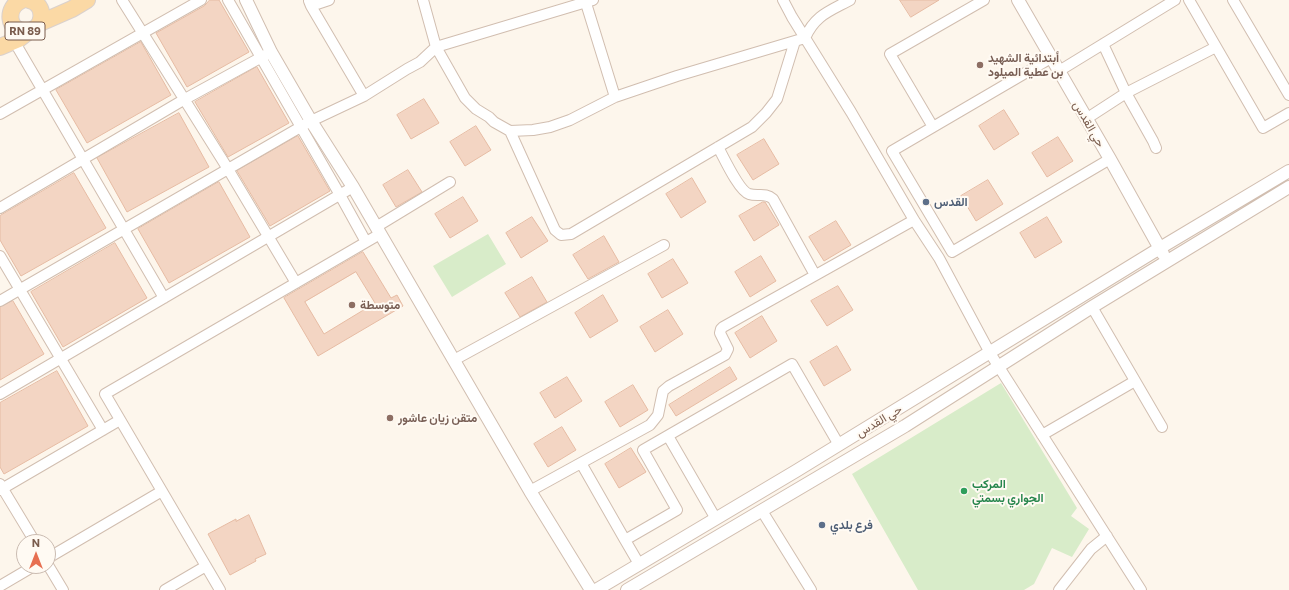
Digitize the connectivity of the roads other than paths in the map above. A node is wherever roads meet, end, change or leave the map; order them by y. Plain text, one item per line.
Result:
1 (30, 0) edge
2 (87, 0) edge
3 (122, 0) edge
4 (202, 0) edge
5 (228, 0) edge
6 (246, 0) edge
7 (329, 0) edge
8 (422, 0) edge
9 (783, 0) edge
10 (850, 0) edge
11 (984, 0) edge
12 (1018, 0) edge
13 (1175, 0) edge
14 (1189, 0) edge
15 (1233, 0) edge
16 (588, 1) edge
17 (310, 3) edge
18 (11, 10) edge
19 (34, 27) junction
20 (143, 33) junction
21 (800, 39) junction
22 (7, 44) edge
23 (1103, 44) junction
24 (436, 47) junction
25 (1216, 47) junction
26 (266, 54) junction
27 (1051, 58) junction
28 (1059, 71) junction
29 (43, 90) junction
30 (1126, 93) junction
31 (1289, 95) edge
32 (364, 96) junction
33 (615, 97) junction
34 (185, 99) junction
35 (1289, 113) edge
36 (0, 114) edge
37 (1086, 119) junction
38 (306, 124) junction
39 (933, 128) junction
40 (510, 131) junction
41 (718, 148) junction
42 (1156, 148) dead end
43 (1110, 159) junction
44 (84, 160) junction
45 (228, 169) junction
46 (1289, 171) edge
47 (450, 182) dead end
48 (1289, 187) edge
49 (352, 188) junction
50 (340, 194) junction
51 (0, 208) edge
52 (914, 220) junction
53 (124, 229) junction
54 (378, 230) junction
55 (269, 236) junction
56 (366, 242) junction
57 (664, 245) dead end
58 (1160, 248) junction
59 (952, 252) junction
60 (0, 256) edge
61 (939, 258) junction
62 (1167, 261) junction
63 (815, 275) junction
64 (296, 283) junction
65 (19, 290) junction
66 (164, 298) junction
67 (0, 301) edge
68 (1092, 307) junction
69 (990, 353) junction
70 (61, 358) junction
71 (454, 360) junction
72 (998, 366) junction
73 (1134, 381) junction
74 (0, 394) edge
75 (120, 420) junction
76 (1162, 427) dead end
77 (103, 430) junction
78 (1042, 435) junction
79 (668, 436) junction
80 (839, 445) junction
81 (581, 463) junction
82 (1, 487) edge
83 (162, 491) junction
84 (530, 491) junction
85 (762, 511) junction
86 (716, 519) junction
87 (29, 534) edge
88 (1107, 536) junction
89 (625, 540) junction
90 (56, 553) edge
91 (639, 564) junction
92 (206, 566) junction
93 (20, 574) edge
94 (53, 574) edge
95 (0, 586) edge
96 (63, 590) edge
97 (165, 590) edge
98 (220, 590) edge
99 (591, 590) edge
100 (596, 590) edge
101 (627, 590) edge
102 (811, 590) edge
103 (1059, 590) edge
104 (1141, 590) edge

1 - 19 main road, RN 89
2 - 19 main road, RN 89
3 - 20 street
4 - 20 street
5 - 26 street
6 - 26 street
7 - 17 street
8 - 24 street
9 - 21 street
10 - 21 street
11 - 39 street
12 - 27 street, حي القدس
13 - 23 street
14 - 25 street
15 - 31 street
16 - 24 street
16 - 33 street
17 - 32 street
18 - 19 main road, RN 89
19 - 22 main road, RN 89
20 - 29 street
20 - 34 street
21 - 33 street
21 - 41 street
21 - 52 street
22 - 29 street
23 - 28 street
23 - 30 street
24 - 32 street
24 - 40 street
25 - 30 street
25 - 35 street
26 - 34 street
26 - 38 street
27 - 28 street, حي القدس
27 - 39 street
28 - 37 street, حي القدس
29 - 36 street
29 - 44 street
30 - 37 street
30 - 42 street
32 - 38 street
33 - 40 street
34 - 44 street
34 - 45 street
37 - 43 street, حي القدس
38 - 45 street
38 - 49 street
38 - 50 street
39 - 59 street
40 - 41 street
41 - 63 street
43 - 58 street, حي القدس
43 - 59 street
44 - 51 street
44 - 53 street
45 - 53 street
45 - 55 street
46 - 58 street, حي القدس
47 - 54 street
48 - 62 street
49 - 50 street
49 - 54 street
50 - 55 street
50 - 56 street
52 - 61 street
52 - 63 street
53 - 65 street
53 - 66 street
54 - 56 street
54 - 71 street
55 - 64 street
55 - 66 street
56 - 64 street
57 - 71 street
58 - 62 street, حي القدس
58 - 69 street, حي القدس
59 - 61 street
60 - 65 street
61 - 69 street
62 - 68 street
63 - 81 street
64 - 75 street
65 - 67 street
65 - 70 street
66 - 70 street
68 - 72 street
68 - 73 street
69 - 72 street
69 - 80 street, حي القدس
70 - 74 street
70 - 77 street
71 - 84 street
72 - 78 street
72 - 85 street
73 - 76 street
73 - 78 street
75 - 77 street
75 - 83 street
77 - 82 street
78 - 88 street
79 - 80 street
79 - 86 street
79 - 89 street
80 - 86 street, حي القدس
81 - 84 street
81 - 89 street
82 - 87 street
83 - 90 street
83 - 92 street
84 - 99 street
85 - 101 street
85 - 102 street
86 - 91 street, حي القدس
88 - 103 street
88 - 104 street
89 - 91 street
91 - 100 street, حي القدس
92 - 97 street
92 - 98 street
93 - 95 street
94 - 96 street

